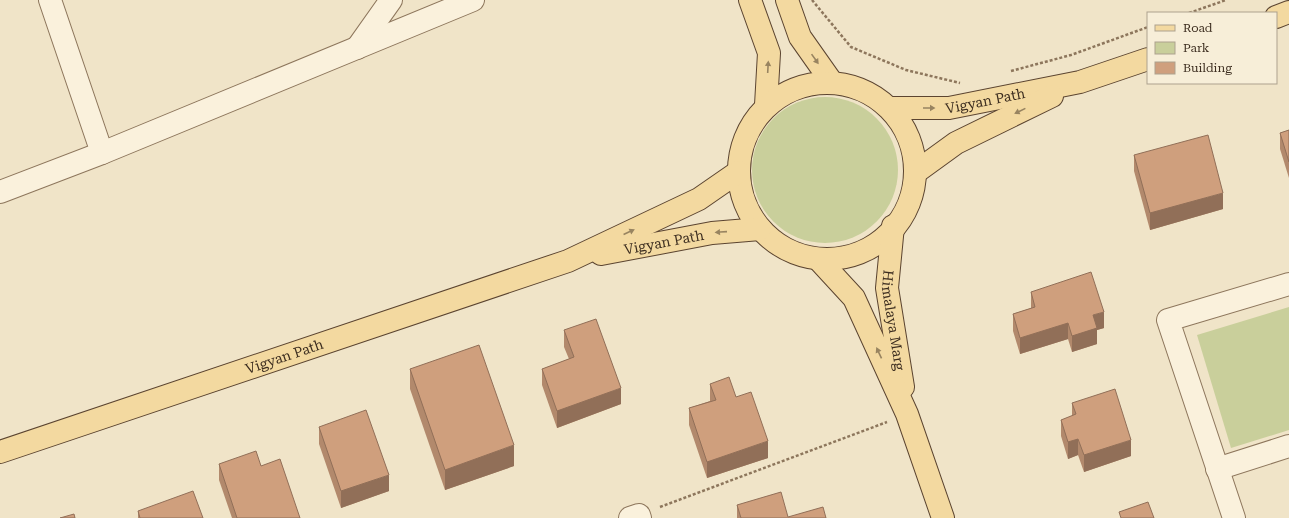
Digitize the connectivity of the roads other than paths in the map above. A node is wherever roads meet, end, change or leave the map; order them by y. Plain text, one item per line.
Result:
1 (50, 0) edge
2 (390, 0) edge
3 (473, 0) edge
4 (750, 0) edge
5 (787, 0) edge
6 (1289, 12) edge
7 (1277, 17) edge
8 (357, 48) junction
9 (1147, 59) edge
10 (831, 81) junction
11 (1080, 82) junction
12 (766, 106) junction
13 (890, 108) junction
14 (102, 153) junction
15 (738, 172) junction
16 (916, 172) junction
17 (0, 192) edge
18 (893, 226) junction
19 (760, 229) junction
20 (819, 260) junction
21 (568, 261) junction
22 (1289, 284) edge
23 (907, 414) junction
24 (1289, 446) edge
25 (0, 452) edge
26 (1217, 469) junction
27 (943, 518) edge
28 (1234, 518) edge

1 - 14 street
2 - 8 street
3 - 8 street
12 -> 4 main road
5 -> 10 main road
6 - 7 main road
8 - 14 street
9 - 11 main road, Vigyan Path
10 - 12 main road
10 - 13 main road
13 -> 11 main road, Vigyan Path
11 -> 16 main road, Vigyan Path
12 - 15 main road
13 - 16 main road
14 - 17 street
15 - 19 main road
21 -> 15 main road, Vigyan Path
16 - 18 main road
18 - 20 main road
18 - 23 main road, Himalaya Marg
19 - 20 main road
19 -> 21 main road, Vigyan Path
23 -> 20 main road, Himalaya Marg
21 - 25 main road, Vigyan Path
22 - 26 street
23 - 27 main road, Himalaya Marg
24 - 26 street
26 - 28 street

